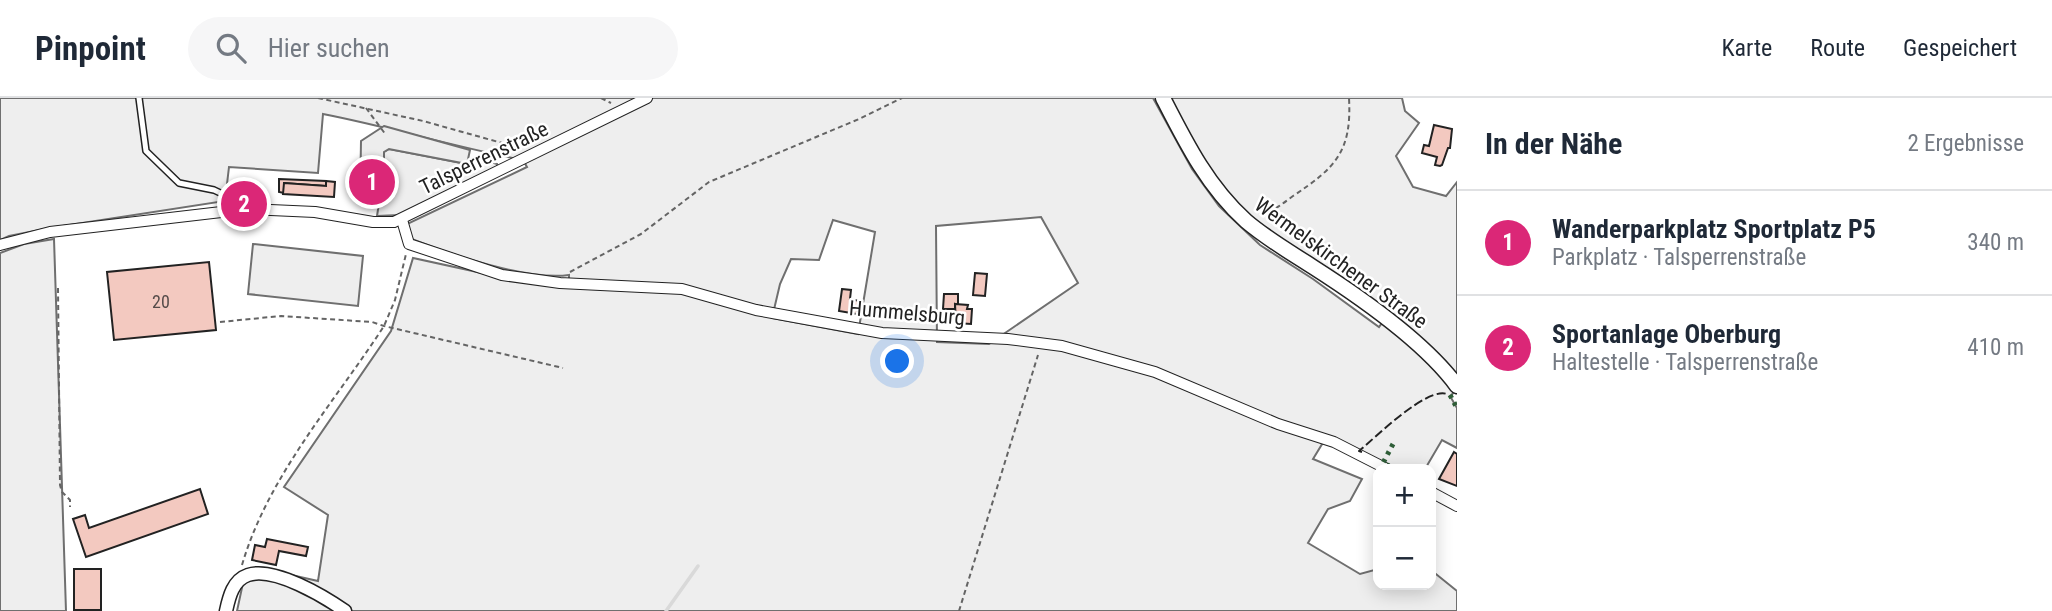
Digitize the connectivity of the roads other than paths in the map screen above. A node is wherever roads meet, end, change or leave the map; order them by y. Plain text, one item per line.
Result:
1 (139, 98) edge
2 (647, 98) edge
3 (1163, 98) edge
4 (247, 209) junction
5 (401, 220) junction
6 (0, 245) edge
7 (1457, 386) edge
8 (1378, 464) edge
9 (1436, 495) edge
10 (1457, 506) edge
11 (226, 611) edge
12 (345, 611) edge

1 - 4 lane
2 - 5 street, Talsperrenstraße
3 - 7 main road, Wermelskirchener Straße
4 - 5 street, Talsperrenstraße
4 - 6 street, Talsperrenstraße
5 - 8 street, Hummelsburg
9 - 10 street
11 - 12 street

